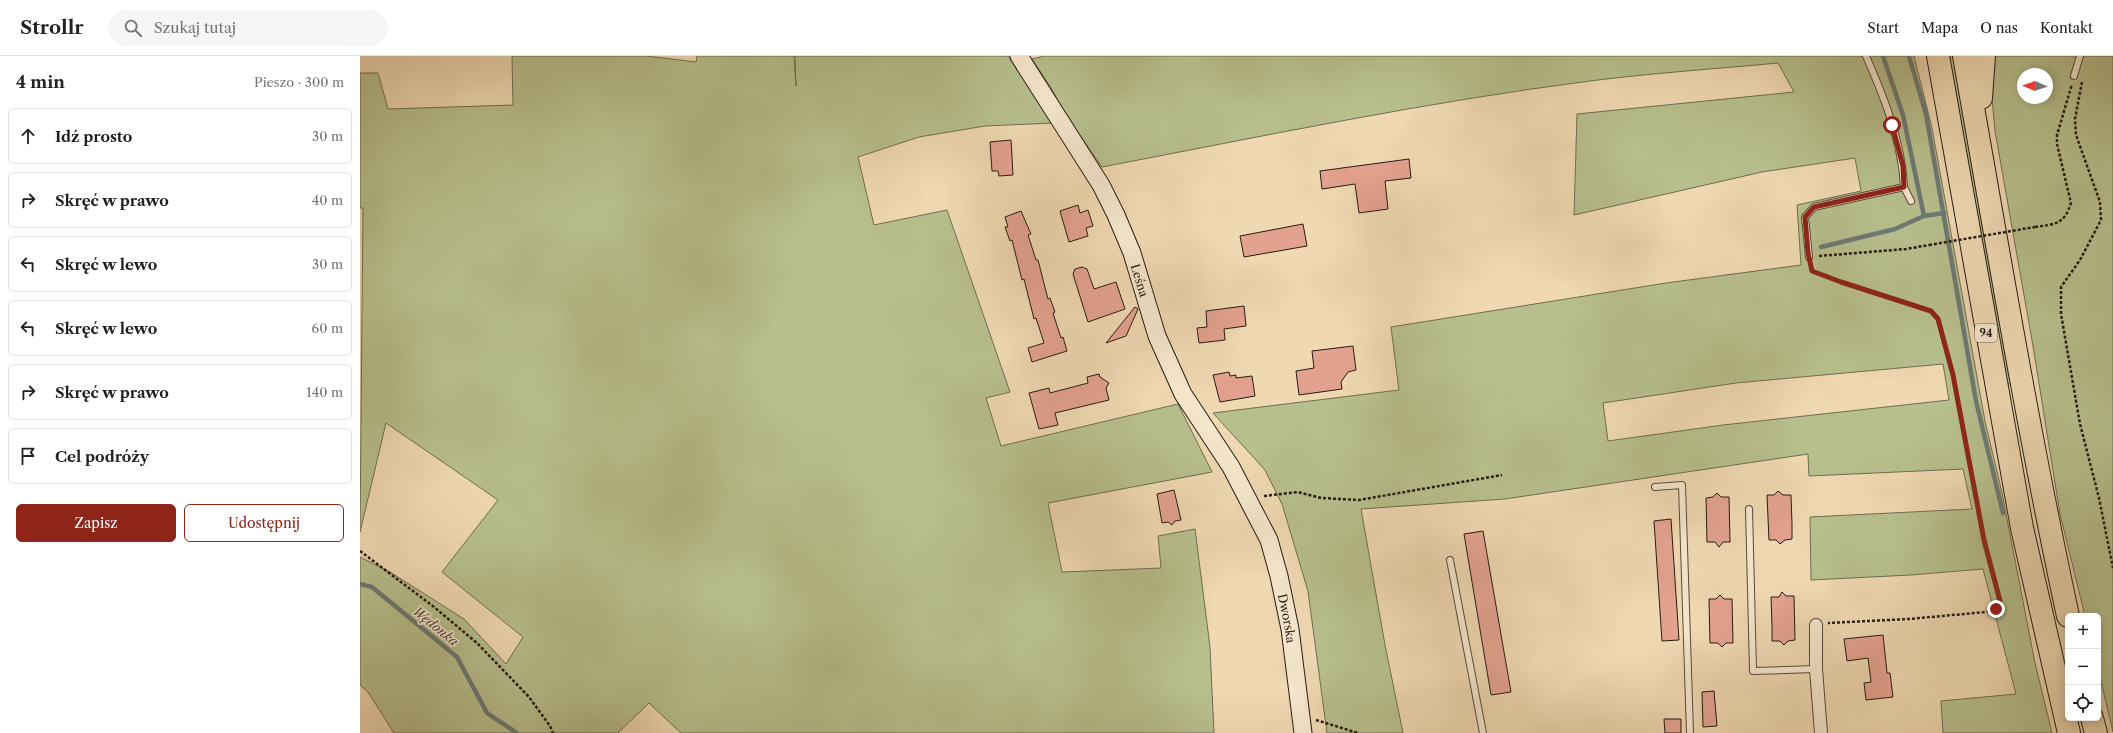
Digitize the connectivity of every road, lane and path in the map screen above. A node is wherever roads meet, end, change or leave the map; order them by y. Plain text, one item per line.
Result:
1 (1019, 56) edge
2 (1866, 56) edge
3 (1923, 56) edge
4 (1938, 56) edge
5 (1964, 56) edge
6 (1984, 56) edge
7 (2080, 56) edge
8 (2074, 76) joint
9 (2083, 78) dead end
10 (1952, 138) junction
11 (1979, 144) junction
12 (1904, 187) junction
13 (1911, 201) dead end
14 (1809, 257) junction
15 (1502, 475) dead end
16 (1655, 487) dead end
17 (1251, 504) junction
18 (1750, 509) dead end
19 (360, 551) edge
20 (1450, 560) dead end
21 (2113, 568) edge
22 (2067, 613) edge
23 (1816, 625) joint
24 (1816, 669) junction
25 (1301, 716) junction
26 (2093, 721) edge
27 (553, 733) edge
28 (1304, 733) edge
29 (1358, 733) edge
30 (1483, 733) edge
31 (1690, 733) edge
32 (1821, 733) edge
33 (2069, 733) edge
34 (2096, 733) edge

1 - 17 street, Leśna
2 - 12 lane
3 - 10 highway, 94
4 - 10 highway
5 - 11 highway, 94
6 - 11 highway
7 - 8 lane
8 - 14 path, bridge
9 - 21 path
10 - 33 highway, 94
11 - 22 highway, 94
12 - 13 lane
12 - 14 lane
14 - 23 path
15 - 17 path
16 - 31 lane
17 - 25 street, Dworska
18 - 24 lane
19 - 27 path
20 - 30 lane
23 - 24 street
24 - 32 street
25 - 28 street, Dworska
25 - 29 path
26 - 34 highway

